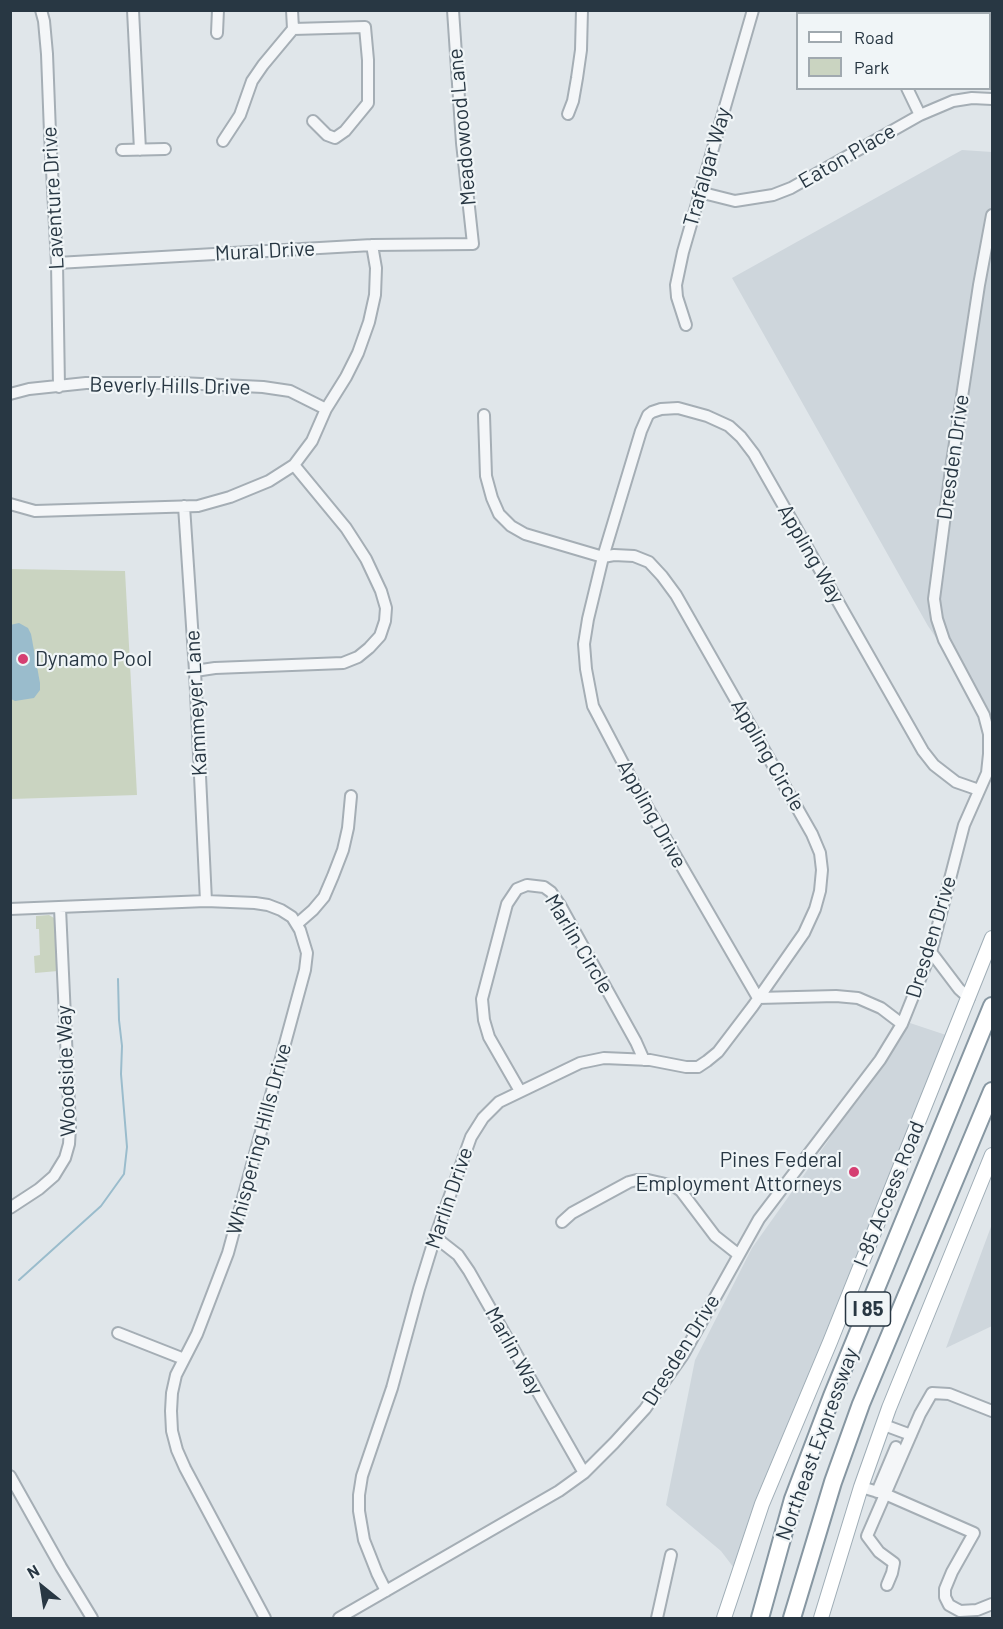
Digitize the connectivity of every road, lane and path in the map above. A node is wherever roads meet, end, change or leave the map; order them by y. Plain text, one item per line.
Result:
1 (41, 10) edge
2 (133, 10) edge
3 (218, 10) edge
4 (292, 10) edge
5 (453, 10) edge
6 (582, 10) edge
7 (753, 10) edge
8 (293, 29) junction
9 (217, 33) dead end
10 (909, 90) edge
11 (993, 99) edge
12 (568, 114) dead end
13 (920, 115) junction
14 (313, 121) dead end
15 (223, 141) dead end
16 (165, 149) dead end
17 (122, 150) dead end
18 (140, 150) junction
19 (699, 192) junction
20 (993, 215) edge
21 (473, 244) joint
22 (372, 245) junction
23 (57, 263) junction
24 (686, 325) dead end
25 (59, 387) junction
26 (10, 394) edge
27 (326, 409) junction
28 (484, 415) dead end
29 (294, 465) junction
30 (629, 471) joint
31 (10, 504) edge
32 (184, 506) junction
33 (603, 557) junction
34 (195, 671) junction
35 (979, 789) junction
36 (351, 796) dead end
37 (206, 901) junction
38 (60, 908) junction
39 (10, 909) edge
40 (297, 924) junction
41 (993, 938) edge
42 (931, 952) junction
43 (758, 998) junction
44 (969, 998) junction
45 (993, 1006) edge
46 (902, 1024) junction
47 (644, 1060) junction
48 (520, 1091) junction
49 (993, 1091) edge
50 (993, 1155) edge
51 (10, 1208) edge
52 (562, 1222) dead end
53 (435, 1237) junction
54 (740, 1255) junction
55 (117, 1333) dead end
56 (184, 1359) junction
57 (993, 1411) edge
58 (884, 1425) junction
59 (911, 1435) junction
60 (879, 1439) junction
61 (900, 1449) junction
62 (584, 1473) junction
63 (10, 1476) edge
64 (861, 1486) junction
65 (881, 1493) junction
66 (671, 1555) dead end
67 (887, 1586) dead end
68 (386, 1591) junction
69 (993, 1604) edge
70 (92, 1618) edge
71 (266, 1618) edge
72 (339, 1618) edge
73 (657, 1618) edge
74 (724, 1618) edge
75 (760, 1618) edge
76 (792, 1618) edge
77 (821, 1618) edge

1 - 23 street, Laventure Drive
2 - 18 street
3 - 9 street
4 - 8 street
5 - 21 street, Meadowood Lane
6 - 12 street
7 - 19 street, Trafalgar Way
8 - 14 street
8 - 15 street
10 - 13 street
11 - 13 street, Eaton Place
13 - 19 street, Eaton Place
16 - 18 street
17 - 18 street
19 - 24 street, Trafalgar Way
20 - 35 street, Dresden Drive
21 - 22 street, Mural Drive
22 - 23 street, Mural Drive
22 - 27 street
23 - 25 street, Laventure Drive
25 - 26 street, Beverly Hills Drive
25 - 27 street, Beverly Hills Drive
27 - 29 street
28 - 33 street
29 - 32 street
29 - 34 street
30 - 33 street, Appling Drive
30 - 35 street, Appling Way
31 - 32 street
32 - 34 street, Kammeyer Lane
33 - 43 street, Appling Drive
33 - 43 street, Appling Circle
34 - 37 street, Kammeyer Lane
35 - 42 street, Dresden Drive
36 - 40 street
37 - 38 street
37 - 40 street
38 - 39 street
38 - 51 street, Woodside Way
40 - 56 street, Whispering Hills Drive
41 - 44 main road, I-85 Access Road
42 - 44 street
42 - 46 street, Dresden Drive
43 - 46 street
43 - 47 street, Marlin Drive
44 - 74 main road, I-85 Access Road
45 - 75 highway, Northeast Expressway / I 85
46 - 54 street, Dresden Drive
47 - 48 street, Marlin Drive
47 - 48 street, Marlin Circle
48 - 53 street, Marlin Drive
49 - 76 highway, Northeast Expressway / I 85
50 - 58 main road
52 - 54 street
53 - 62 street, Marlin Way
53 - 68 street, Marlin Drive
54 - 62 street, Dresden Drive
55 - 56 street
56 - 71 street, Whispering Hills Drive
57 - 59 street
58 - 59 street
58 - 60 main road
59 - 61 street
60 - 61 street
60 - 64 main road
61 - 65 street
62 - 68 street, Dresden Drive
63 - 70 street
64 - 65 street
64 - 77 main road
65 - 67 street
65 - 69 street
66 - 73 street
68 - 72 street, Dresden Drive

